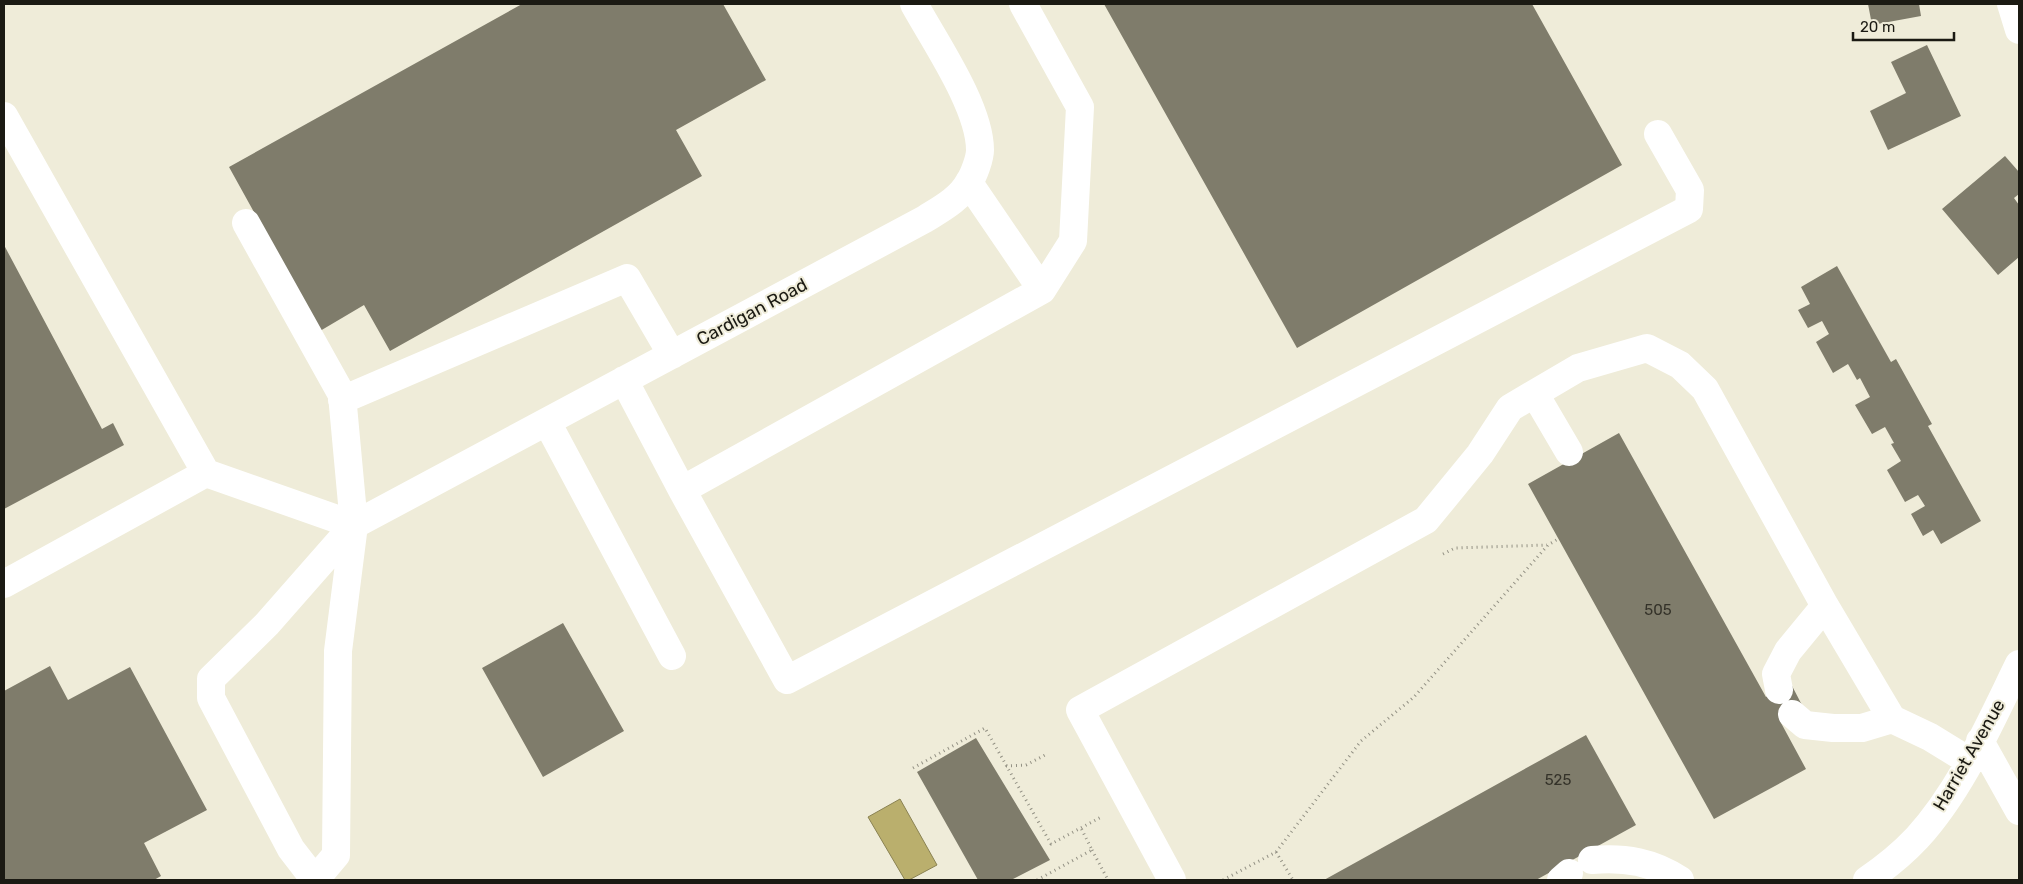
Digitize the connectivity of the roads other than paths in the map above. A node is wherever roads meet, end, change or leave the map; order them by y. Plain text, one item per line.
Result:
1 (914, 4) edge
2 (1023, 4) edge
3 (2011, 4) edge
4 (2019, 30) edge
5 (4, 116) edge
6 (1658, 134) dead end
7 (969, 183) junction
8 (246, 223) dead end
9 (1042, 290) junction
10 (672, 355) junction
11 (624, 380) junction
12 (1535, 394) junction
13 (342, 400) junction
14 (547, 422) junction
15 (1569, 452) dead end
16 (206, 473) junction
17 (682, 490) junction
18 (354, 525) junction
19 (4, 584) edge
20 (1825, 606) junction
21 (672, 656) dead end
22 (2019, 664) edge
23 (1779, 690) dead end
24 (1792, 714) dead end
25 (1892, 719) junction
26 (1975, 751) junction
27 (2019, 811) edge
28 (1574, 871) edge
29 (315, 880) edge
30 (1172, 880) edge
31 (1680, 880) edge
32 (1867, 880) edge

1 - 7 street, Cardigan Road
2 - 9 street
3 - 4 street
5 - 16 street
6 - 17 street
7 - 9 street
7 - 10 street, Cardigan Road
8 - 13 street
9 - 17 street
10 - 11 street, Cardigan Road
10 - 13 street
11 - 14 street, Cardigan Road
11 - 17 street
12 - 15 street
12 - 20 street
12 - 30 street
13 - 18 street
14 - 18 street, Cardigan Road
14 - 21 street
16 - 18 street
16 - 19 street
18 - 29 street
18 - 29 street
20 - 23 street
20 - 25 street
22 - 26 street, Harriet Avenue
24 - 25 street
25 - 26 street
26 - 27 street
26 - 32 street, Harriet Avenue
28 - 31 street

